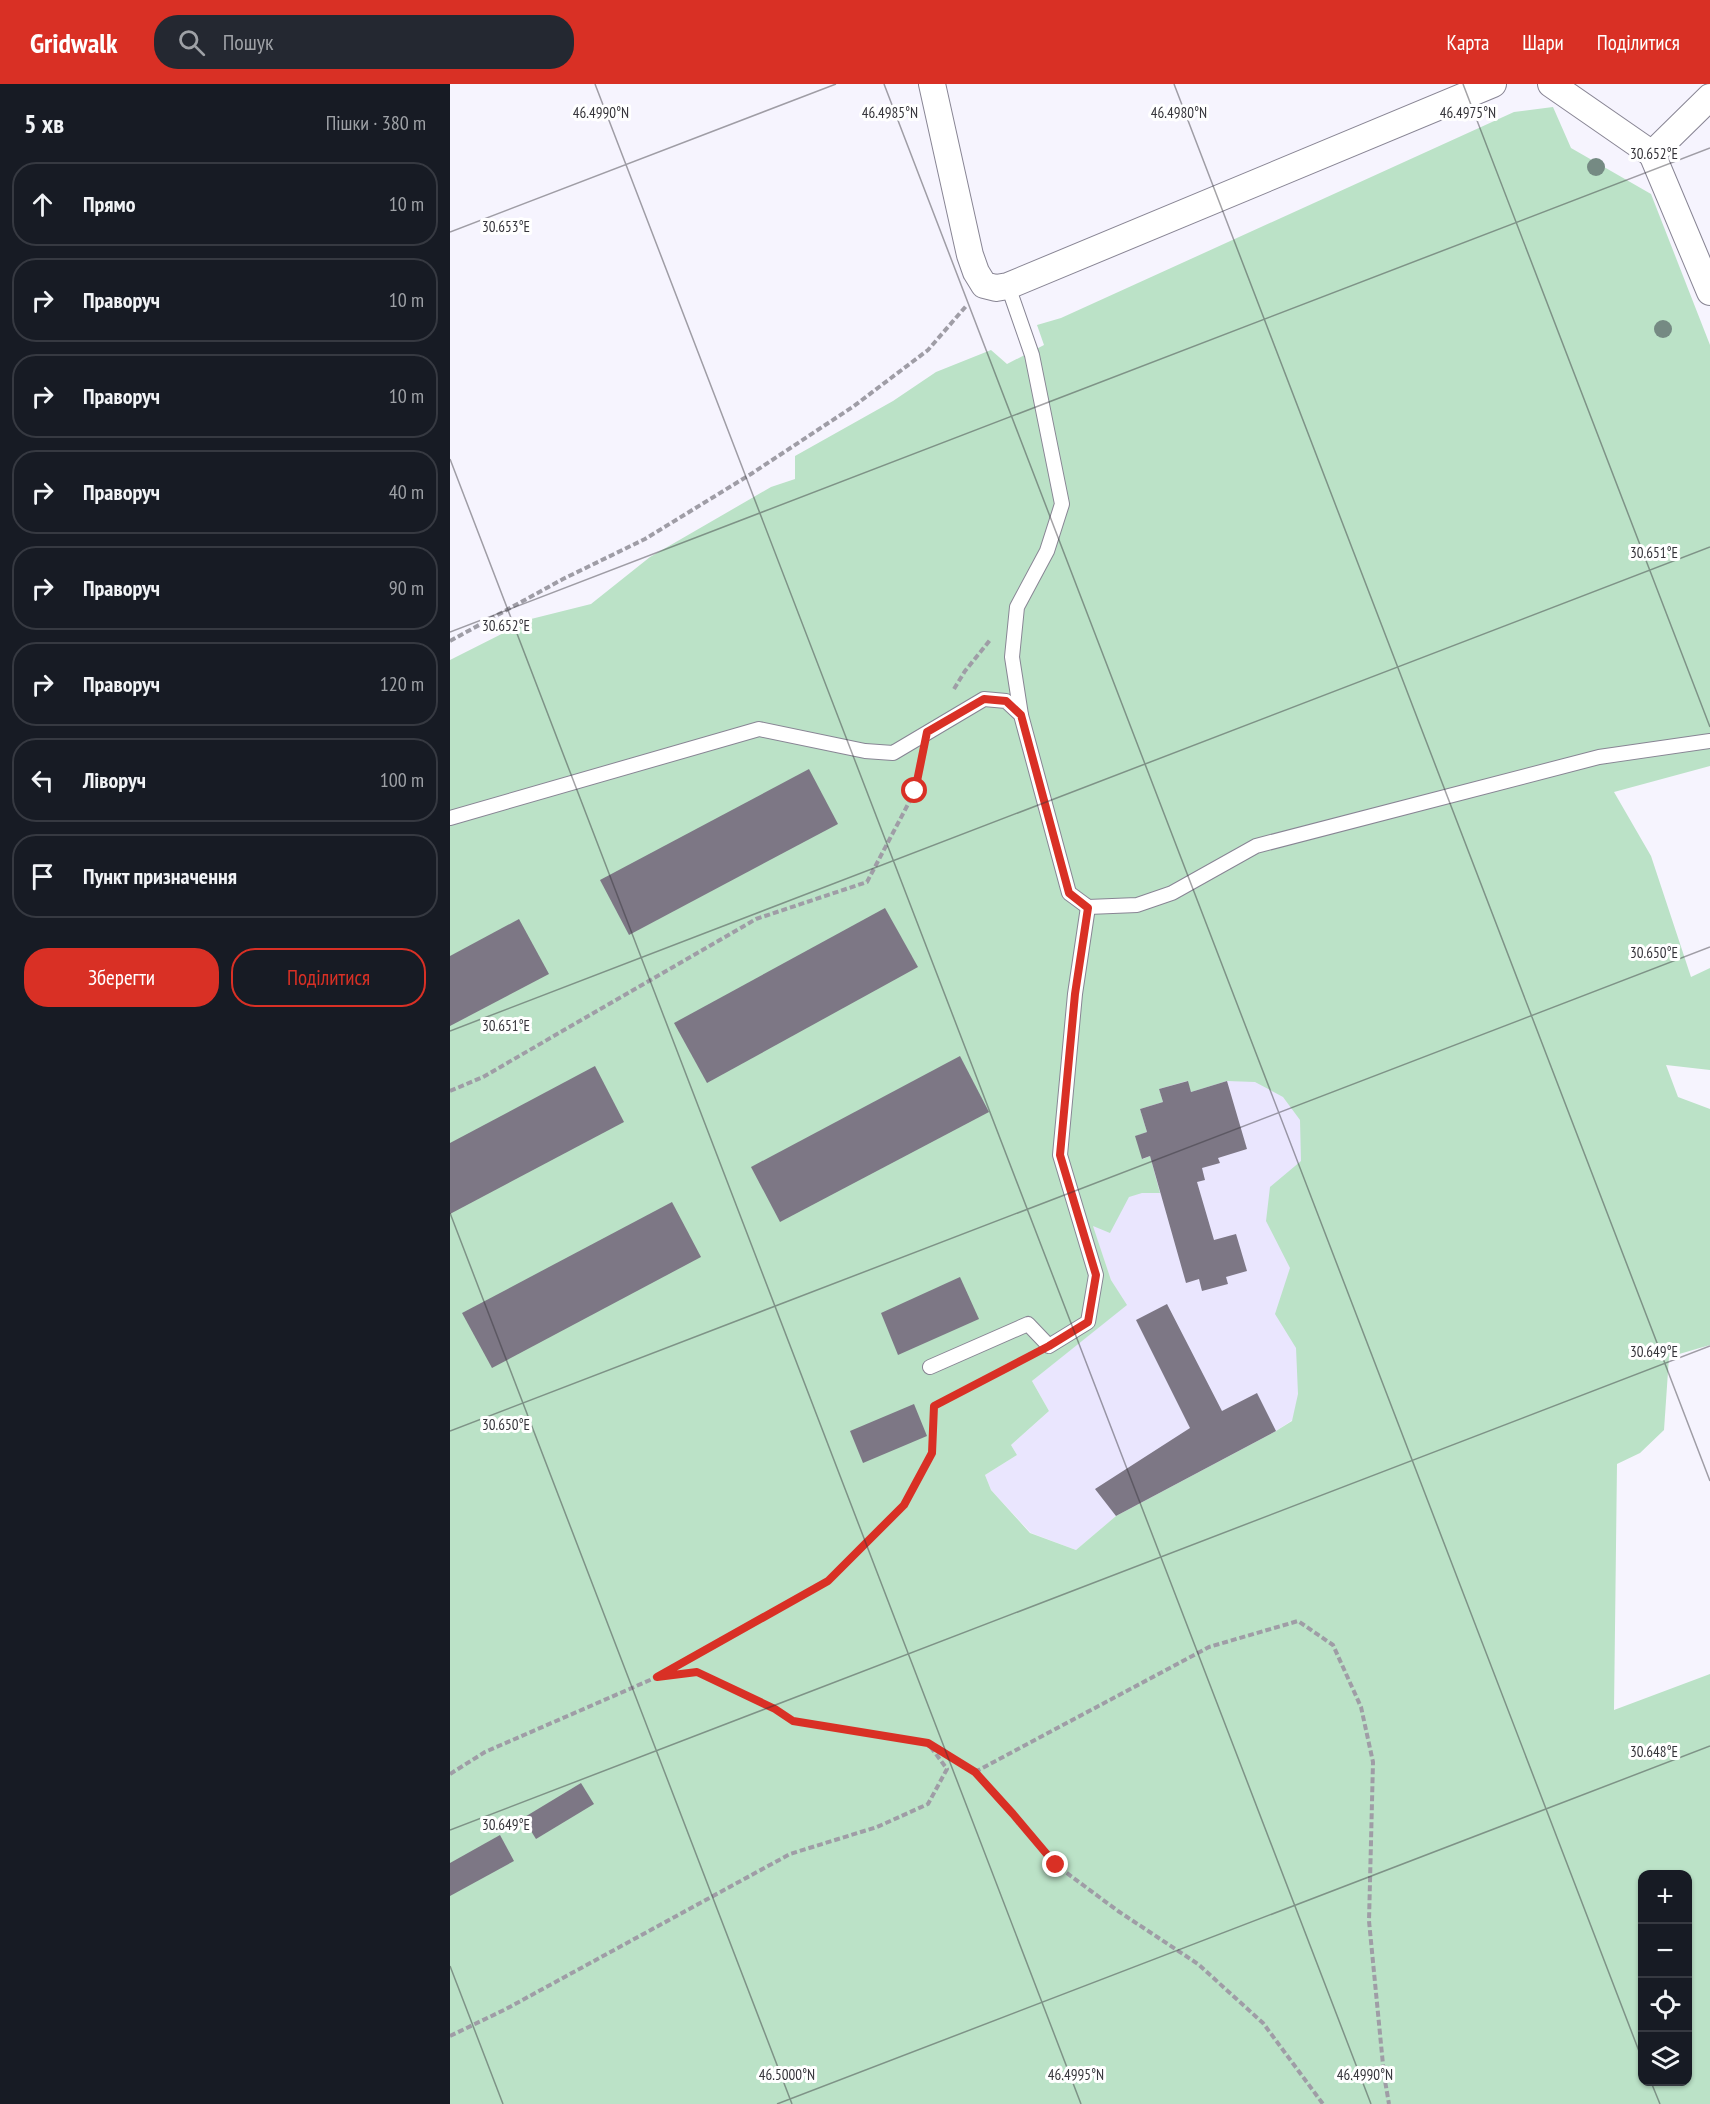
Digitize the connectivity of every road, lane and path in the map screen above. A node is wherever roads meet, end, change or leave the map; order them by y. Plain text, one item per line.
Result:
1 (932, 84) edge
2 (1492, 84) edge
3 (1551, 84) edge
4 (1710, 97) edge
5 (1652, 154) junction
6 (996, 286) junction
7 (1710, 292) edge
8 (1017, 607) junction
9 (450, 641) edge
10 (952, 691) dead end
11 (1021, 715) junction
12 (927, 732) junction
13 (1710, 741) edge
14 (450, 818) edge
15 (1088, 908) junction
16 (450, 1091) edge
17 (1049, 1346) junction
18 (930, 1366) dead end
19 (657, 1677) junction
20 (928, 1743) junction
21 (975, 1772) junction
22 (450, 1773) edge
23 (450, 2036) edge
24 (1323, 2104) edge
25 (1389, 2104) edge

1 - 6 street
2 - 6 street
3 - 5 street
4 - 5 street
5 - 7 street
6 - 8 lane
6 - 9 path
8 - 10 path
8 - 11 lane
11 - 12 lane
11 - 15 lane
12 - 14 lane
12 - 16 path
13 - 15 lane
15 - 17 lane
17 - 18 lane
17 - 19 path
19 - 20 path
19 - 22 path
20 - 21 path
20 - 23 path
21 - 24 path
21 - 25 path

